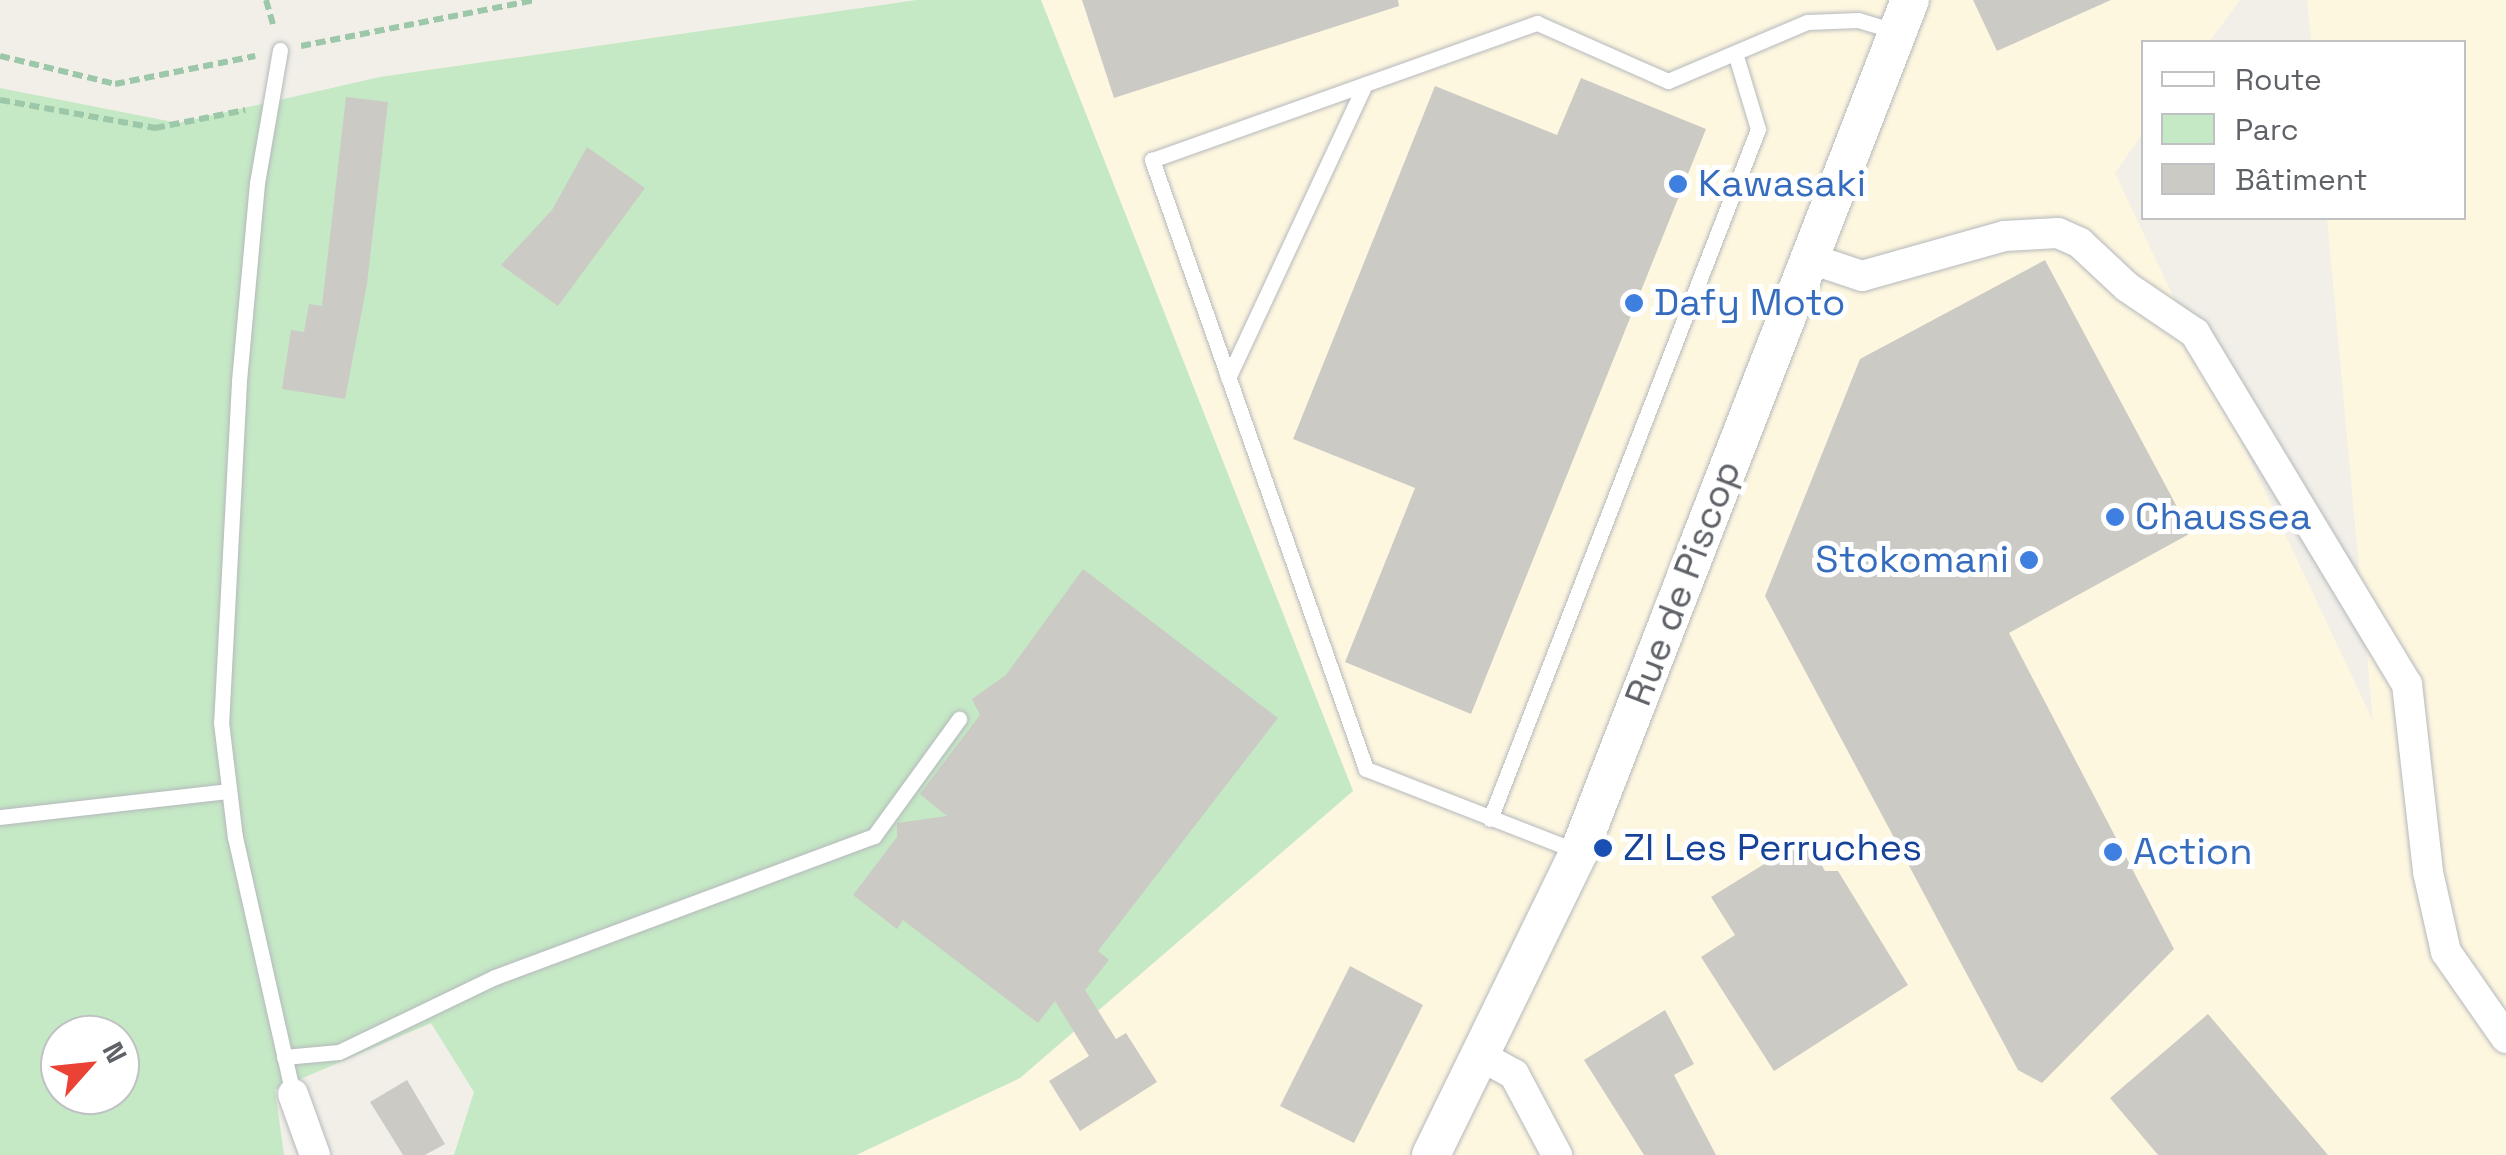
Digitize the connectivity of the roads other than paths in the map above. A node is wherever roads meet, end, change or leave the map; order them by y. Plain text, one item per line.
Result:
1 (1904, 16) edge
2 (280, 50) road end
3 (1735, 53) junction
4 (1365, 84) junction
5 (1808, 258) junction
6 (1228, 378) junction
7 (959, 719) dead end
8 (229, 791) junction
9 (0, 817) edge
10 (1490, 819) junction
11 (1579, 852) junction
12 (2506, 1038) edge
13 (1481, 1056) junction
14 (284, 1057) junction
15 (293, 1094) joint
16 (315, 1155) edge
17 (1430, 1155) edge
18 (1558, 1155) edge

1 - 3 lane
1 - 5 street, Rue de Piscop
2 - 8 lane
3 - 4 lane
3 - 10 lane
4 - 6 lane
4 - 6 lane
5 - 11 street, Rue de Piscop
5 - 12 street
6 - 10 lane
7 - 14 lane
8 - 9 lane
8 - 14 lane
10 - 11 lane
11 - 13 street, Rue de Piscop
13 - 17 street, Rue de Piscop
13 - 18 street
14 - 15 lane
15 - 16 street

